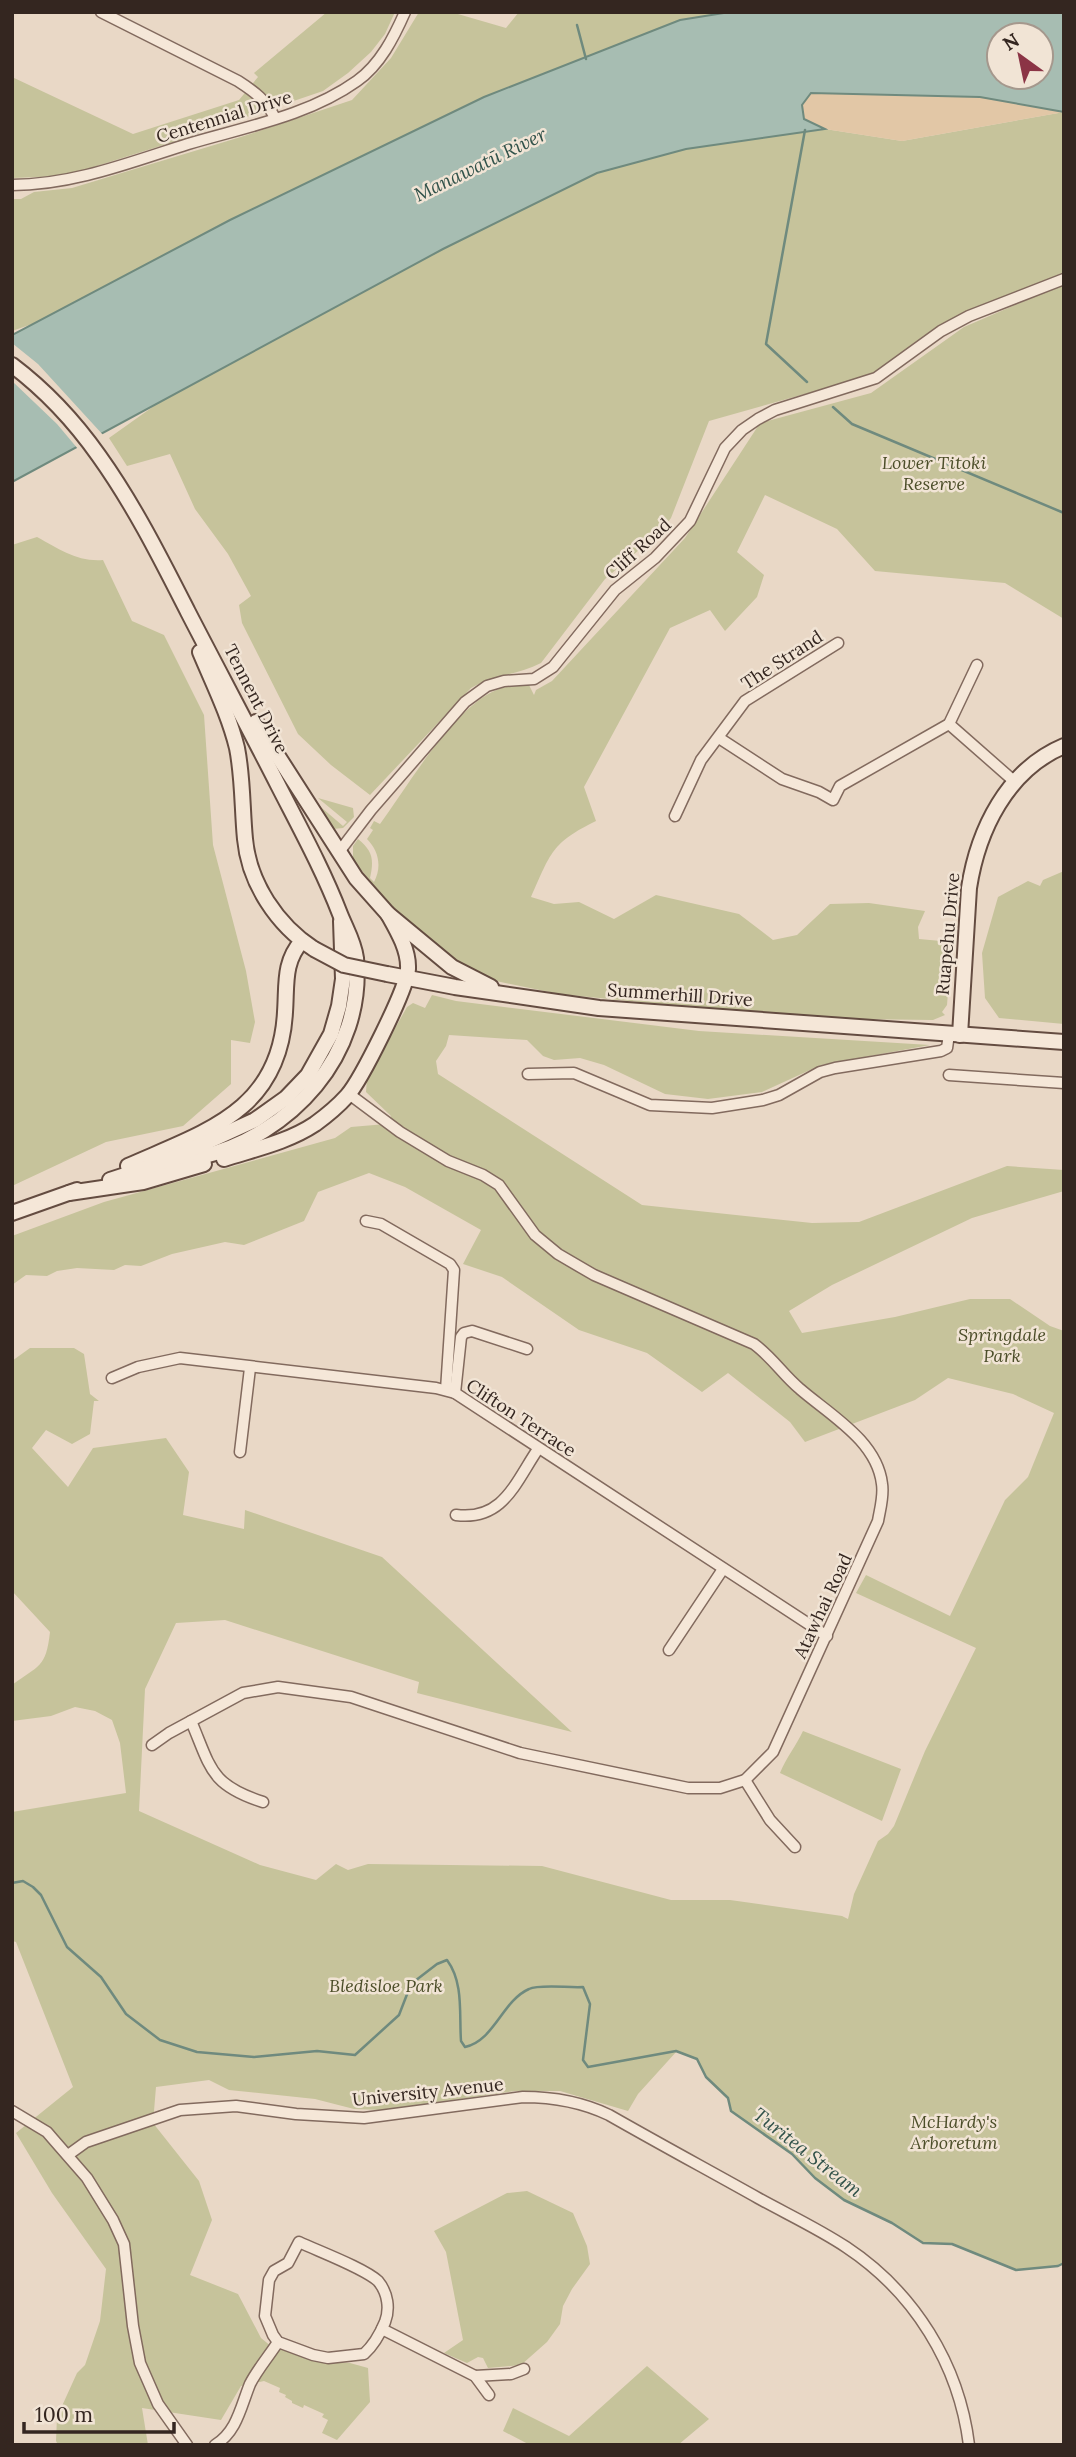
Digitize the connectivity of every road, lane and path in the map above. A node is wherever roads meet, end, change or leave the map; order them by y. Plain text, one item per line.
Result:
1 (101, 12) edge
2 (405, 12) edge
3 (275, 118) junction
4 (12, 185) edge
5 (1064, 279) edge
6 (12, 365) edge
7 (168, 573) junction
8 (204, 642) junction
9 (838, 643) dead end
10 (977, 666) dead end
11 (949, 724) junction
12 (719, 738) junction
13 (1064, 746) edge
14 (1015, 782) junction
15 (675, 816) dead end
16 (338, 852) junction
17 (388, 914) junction
18 (308, 945) junction
19 (406, 978) junction
20 (519, 997) junction
21 (954, 1035) junction
22 (1064, 1042) edge
23 (528, 1074) dead end
24 (949, 1075) dead end
25 (1064, 1083) edge
26 (349, 1094) junction
27 (69, 1193) junction
28 (12, 1213) edge
29 (366, 1221) dead end
30 (527, 1349) dead end
31 (250, 1368) junction
32 (112, 1378) dead end
33 (451, 1392) junction
34 (538, 1449) junction
35 (240, 1452) dead end
36 (456, 1515) dead end
37 (723, 1569) junction
38 (827, 1636) junction
39 (669, 1650) dead end
40 (191, 1721) junction
41 (152, 1745) dead end
42 (745, 1780) junction
43 (263, 1802) dead end
44 (795, 1847) dead end
45 (12, 2111) edge
46 (68, 2155) junction
47 (382, 2329) junction
48 (278, 2342) junction
49 (524, 2369) dead end
50 (475, 2376) junction
51 (489, 2395) dead end
52 (187, 2445) edge
53 (215, 2445) edge
54 (969, 2445) edge

1 - 3 street
2 - 3 street, Centennial Drive
3 - 4 street, Centennial Drive
5 - 16 street, Cliff Road
6 - 7 main road, Tennent Drive
7 - 8 main road, Tennent Drive
7 - 18 main road, Summerhill Drive
8 - 16 main road
8 - 27 main road, Tennent Drive
9 - 12 street, The Strand
10 - 11 street
11 - 12 street
11 - 14 street
12 - 15 street, The Strand
13 - 14 main road, Ruapehu Drive
14 - 21 main road, Ruapehu Drive
16 - 17 main road
17 - 19 main road
17 - 20 main road
18 - 19 main road, Summerhill Drive, bridge
18 - 27 main road
19 - 20 main road, Summerhill Drive
19 - 26 main road
20 - 21 main road, Summerhill Drive
21 - 22 main road, Summerhill Drive
21 - 23 street
24 - 25 street
26 - 27 main road
26 - 38 street, Atawhai Road
27 - 28 main road, Tennent Drive
29 - 33 street
30 - 33 street
31 - 32 street, Clifton Terrace
31 - 33 street, Clifton Terrace
31 - 35 street
33 - 34 street, Clifton Terrace
34 - 36 street
34 - 37 street, Clifton Terrace
37 - 38 street, Clifton Terrace
37 - 39 street
38 - 42 street, Atawhai Road
40 - 41 street
40 - 42 street
40 - 43 street
42 - 44 street
45 - 46 street
46 - 52 street
46 - 54 street, University Avenue
47 - 48 street
47 - 48 street
47 - 50 street
48 - 53 street
49 - 50 street
50 - 51 street

